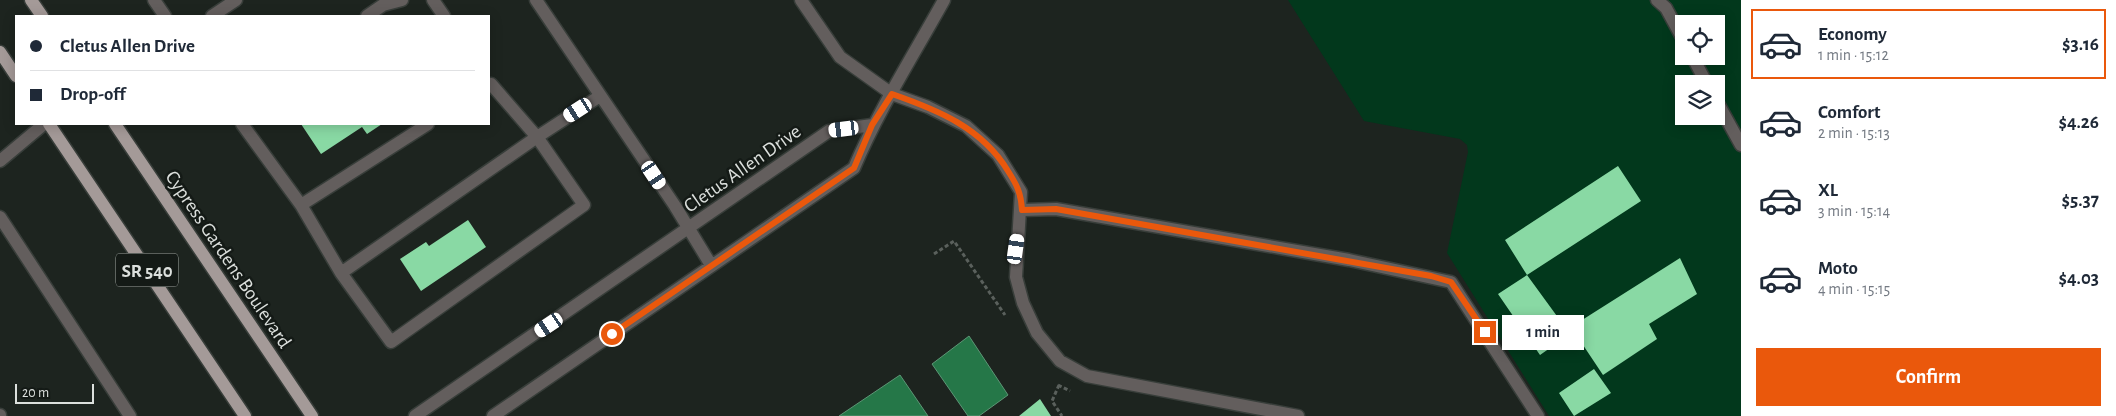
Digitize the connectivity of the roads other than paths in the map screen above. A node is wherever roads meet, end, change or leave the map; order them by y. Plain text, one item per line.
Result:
1 (31, 0) edge
2 (154, 0) edge
3 (236, 0) edge
4 (402, 0) edge
5 (432, 0) edge
6 (536, 0) edge
7 (802, 0) edge
8 (944, 0) edge
9 (1657, 0) edge
10 (41, 15) edge
11 (164, 15) edge
12 (214, 15) edge
13 (368, 15) edge
14 (443, 15) edge
15 (1675, 24) edge
16 (0, 52) edge
17 (15, 74) edge
18 (490, 84) edge
19 (892, 94) junction
20 (600, 96) junction
21 (1725, 116) edge
22 (43, 125) edge
23 (50, 125) edge
24 (116, 125) edge
25 (243, 125) edge
26 (426, 125) edge
27 (872, 125) junction
28 (537, 137) junction
29 (1741, 145) edge
30 (2, 153) edge
31 (301, 206) junction
32 (1022, 210) junction
33 (0, 217) edge
34 (688, 229) junction
35 (711, 265) junction
36 (341, 273) junction
37 (130, 416) edge
38 (245, 416) edge
39 (312, 416) edge
40 (415, 416) edge
41 (493, 416) edge
42 (1298, 416) edge
43 (1538, 416) edge

1 - 10 main road
2 - 11 street
3 - 12 street
4 - 13 street
5 - 14 street
6 - 20 street
7 - 19 street
8 - 19 street
9 - 15 street
16 - 17 main road
18 - 28 street
19 - 27 street
19 - 32 street
20 - 28 street
20 - 34 street
21 - 29 street
22 - 30 street
23 - 38 main road, SR 540
24 - 39 main road, Cypress Gardens Boulevard / SR 540
25 - 31 street
26 - 31 street
27 - 34 street, Cletus Allen Drive
27 - 35 street
28 - 36 street
28 - 36 street
31 - 36 street
32 - 42 street
32 - 43 street
33 - 37 street
34 - 35 street
34 - 40 street, Cletus Allen Drive
35 - 41 street

